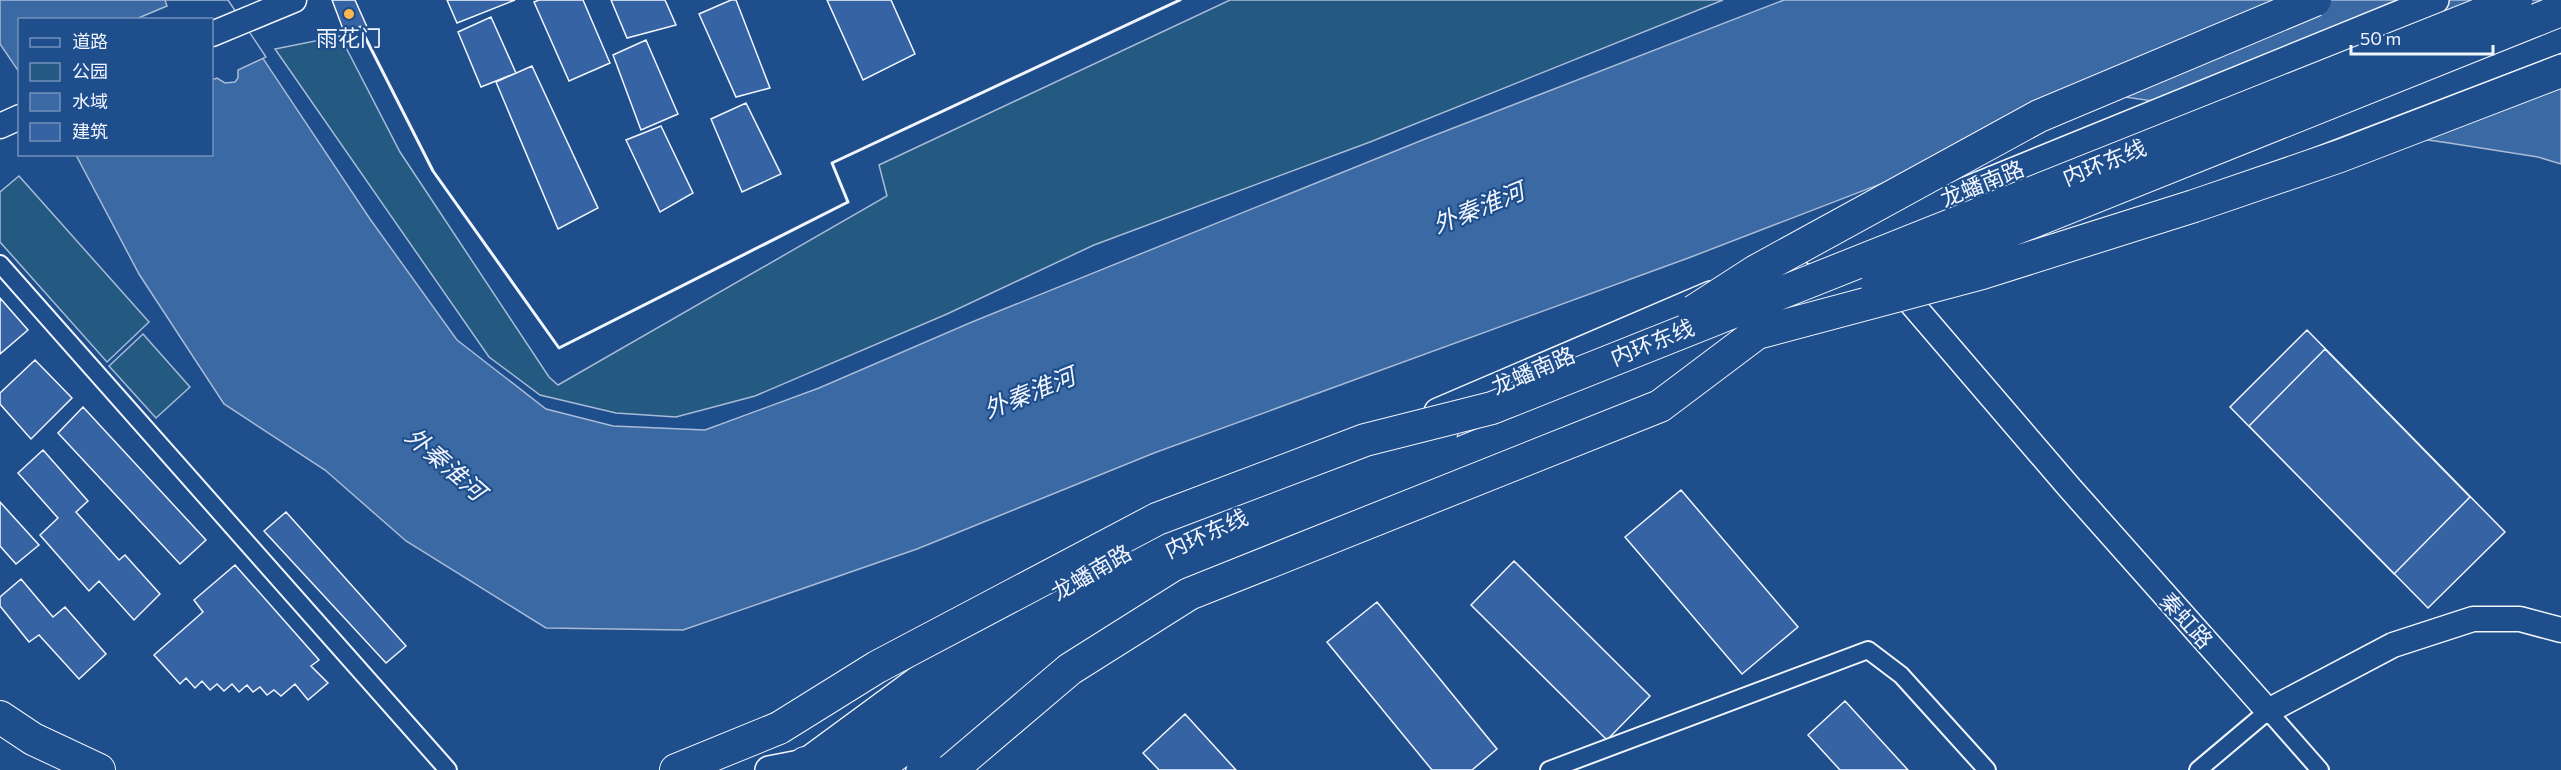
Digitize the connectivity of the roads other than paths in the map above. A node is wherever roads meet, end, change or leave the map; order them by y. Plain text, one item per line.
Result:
1 (2315, 0) edge
2 (2435, 0) edge
3 (2516, 0) edge
4 (286, 3) edge
5 (2561, 10) edge
6 (213, 34) edge
7 (2561, 38) edge
8 (2561, 71) edge
9 (18, 118) edge
10 (0, 126) edge
11 (1874, 228) junction
12 (0, 264) edge
13 (1900, 290) junction
14 (1757, 333) junction
15 (1636, 349) junction
16 (1492, 408) junction
17 (2561, 630) edge
18 (2268, 711) junction
19 (0, 717) edge
20 (779, 728) junction
21 (811, 768) edge
22 (99, 770) edge
23 (448, 770) edge
24 (676, 770) edge
25 (724, 770) edge
26 (770, 770) edge
27 (875, 770) edge
28 (920, 770) edge
29 (951, 770) edge
30 (1549, 770) edge
31 (1987, 770) edge
32 (2198, 770) edge
33 (2320, 770) edge

1 - 15 highway, bridge
2 - 11 main road, 龙蟠南路
3 - 15 highway, 内环东线, bridge
4 - 6 street
5 - 14 highway, 内环东线, bridge
7 - 13 main road
8 - 14 highway, bridge
9 - 10 street
11 - 13 main road
11 - 21 main road, 龙蟠南路
12 - 23 street
13 - 18 street, 秦虹路
13 - 28 main road
14 - 27 highway, 内环东线, bridge
14 - 29 highway, bridge
15 - 16 highway, 内环东线, bridge
16 - 20 highway, bridge
16 - 21 highway, 内环东线, bridge
17 - 18 street
18 - 32 street
18 - 33 street
19 - 22 highway
20 - 24 highway
20 - 25 highway
21 - 26 main road, 龙蟠南路
30 - 31 street

